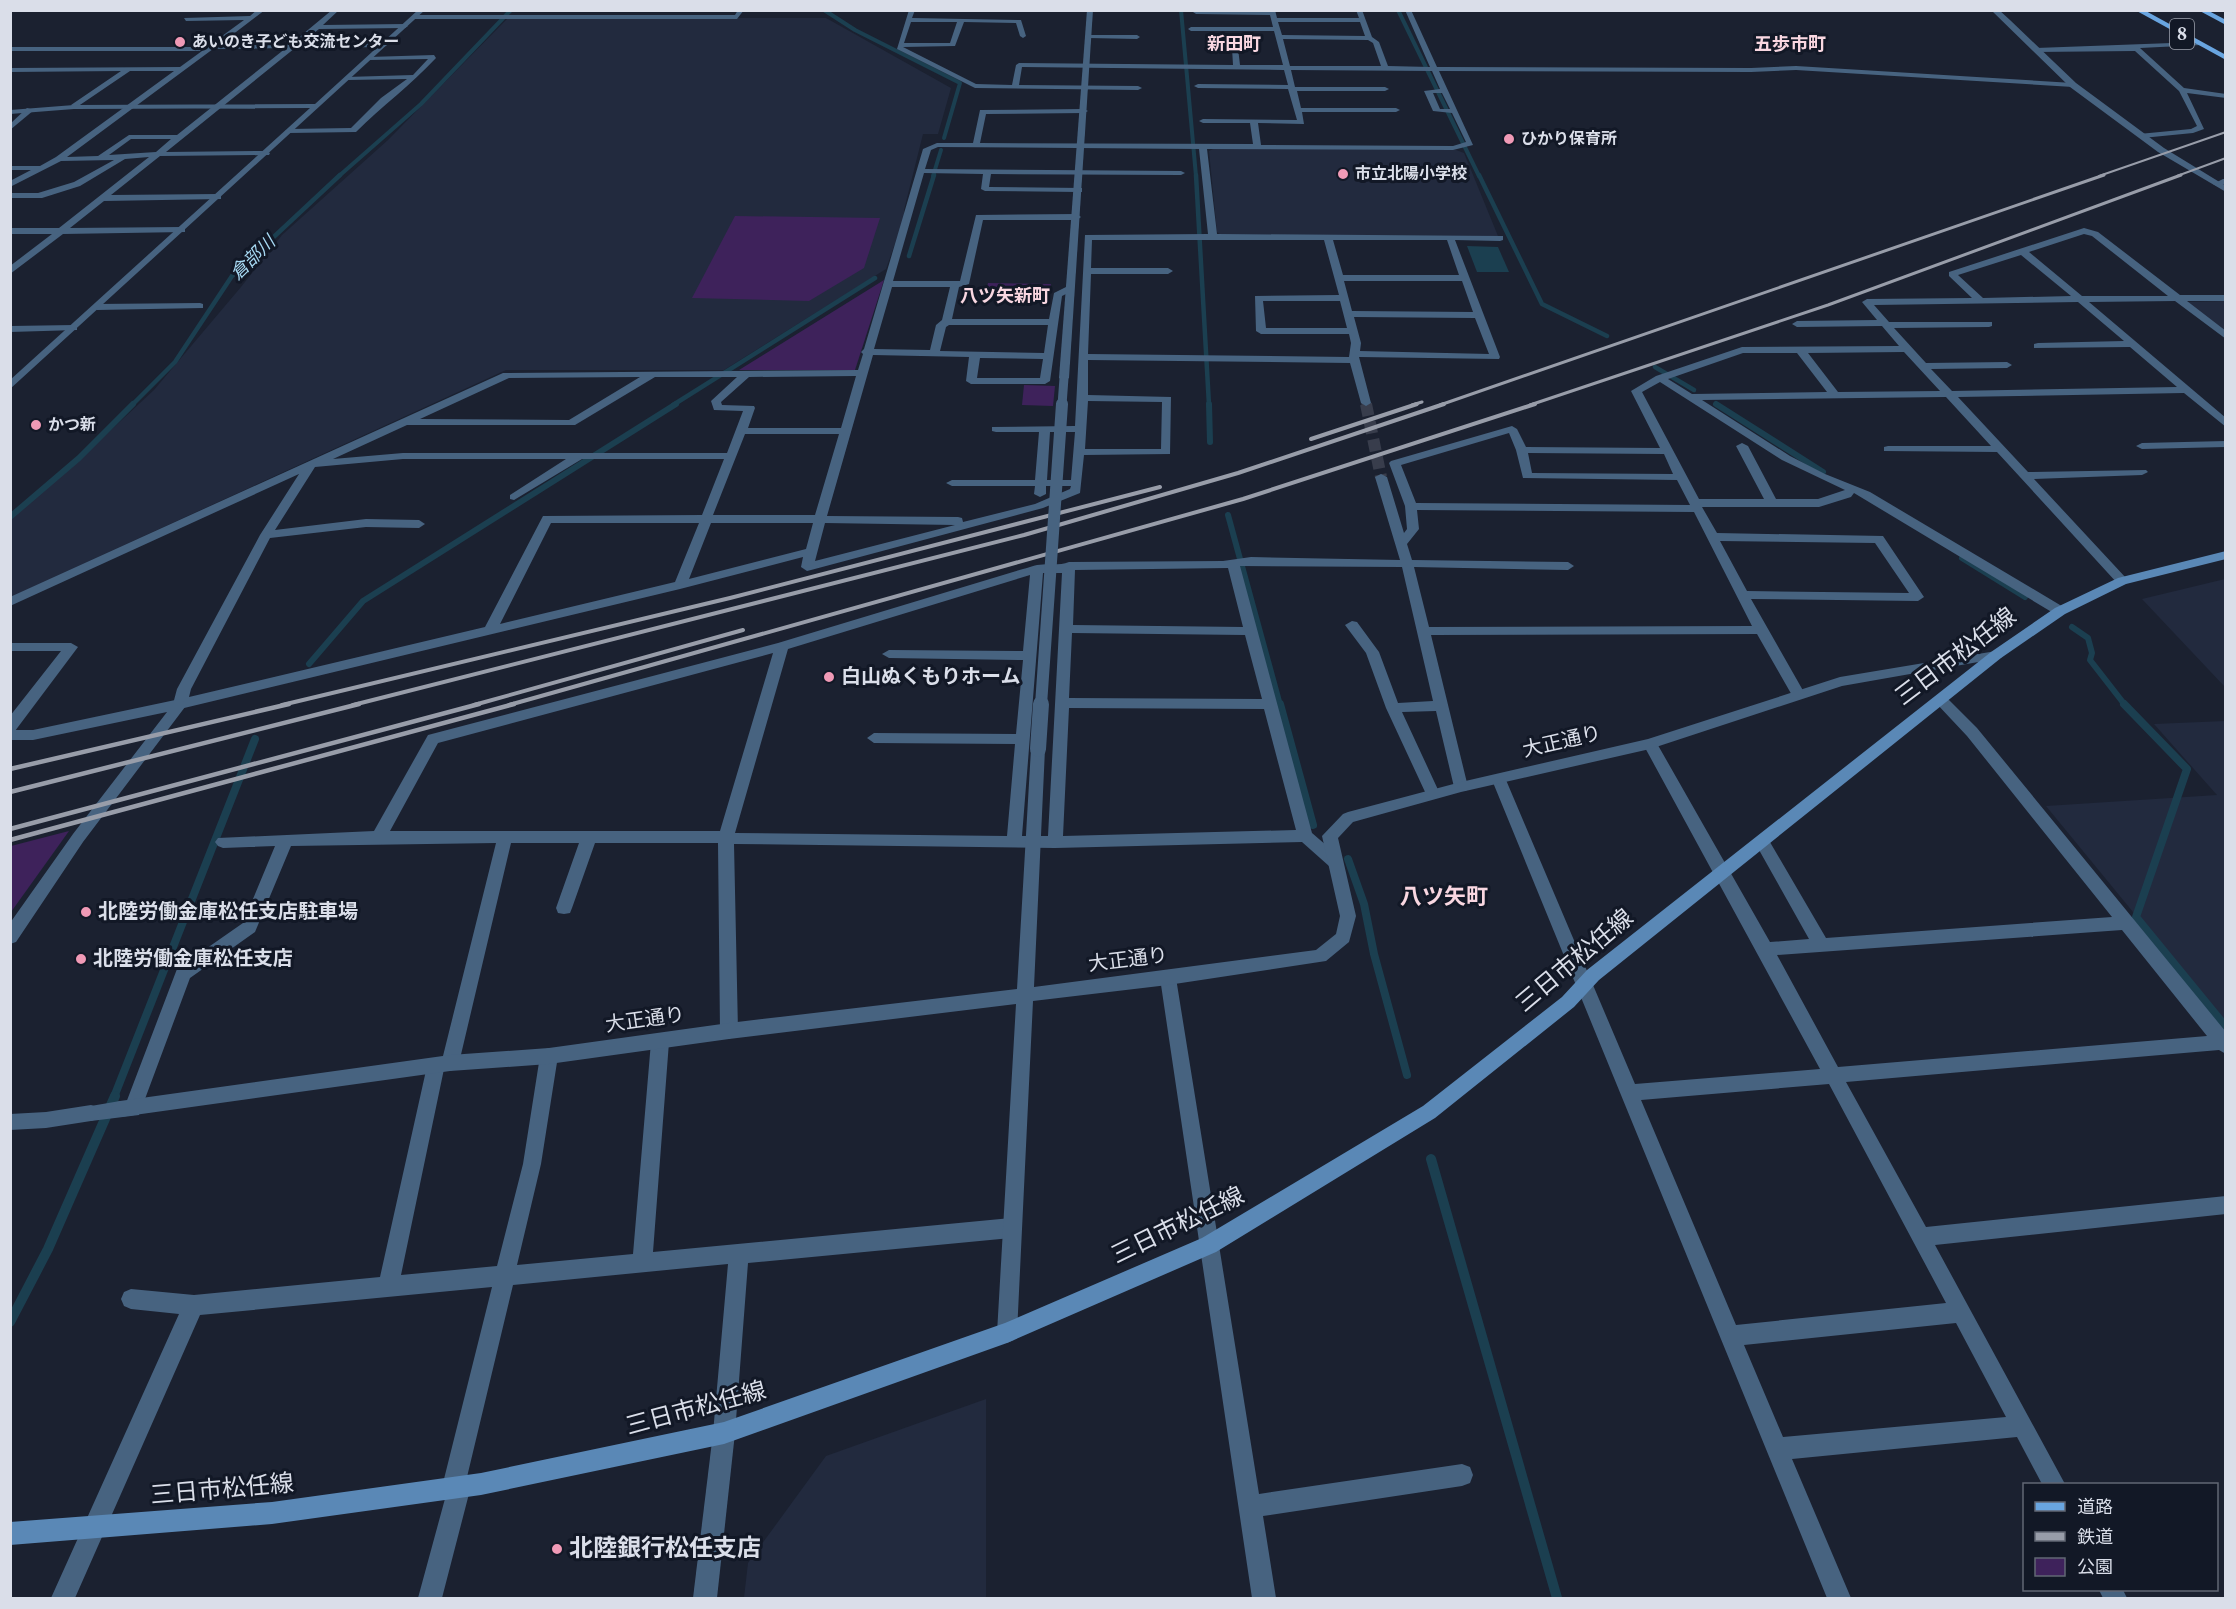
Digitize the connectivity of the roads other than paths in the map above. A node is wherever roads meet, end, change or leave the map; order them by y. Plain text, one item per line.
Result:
1 (262, 10) edge
2 (336, 10) edge
3 (422, 10) edge
4 (589, 10) edge
5 (662, 10) edge
6 (741, 10) edge
7 (912, 10) edge
8 (998, 10) edge
9 (1090, 10) edge
10 (1359, 10) edge
11 (1408, 10) edge
12 (1994, 10) edge
13 (2138, 10) edge
14 (2200, 10) edge
15 (1196, 12) dead end
16 (1273, 14) edge
17 (415, 17) junction
18 (584, 17) junction
19 (657, 17) junction
20 (252, 18) junction
21 (186, 19) dead end
22 (909, 20) junction
23 (1362, 20) junction
24 (961, 21) junction
25 (996, 21) junction
26 (2226, 23) edge
27 (405, 26) junction
28 (317, 27) junction
29 (1191, 29) dead end
30 (1278, 33) junction
31 (1023, 36) dead end
32 (1090, 37) junction
33 (1137, 37) dead end
34 (1370, 38) junction
35 (2199, 44) junction
36 (384, 45) junction
37 (900, 45) junction
38 (292, 46) junction
39 (2125, 47) junction
40 (211, 48) junction
41 (1235, 48) dead end
42 (10, 49) edge
43 (41, 49) junction
44 (126, 49) junction
45 (2036, 50) junction
46 (370, 58) junction
47 (2226, 58) edge
48 (1088, 66) junction
49 (1237, 67) junction
50 (10, 68) edge
51 (1287, 68) junction
52 (1385, 68) junction
53 (94, 69) junction
54 (129, 69) junction
55 (182, 69) junction
56 (1432, 69) junction
57 (415, 77) junction
58 (348, 78) junction
59 (2073, 85) junction
60 (1198, 86) dead end
61 (1015, 87) junction
62 (1086, 87) junction
63 (1138, 88) dead end
64 (1292, 88) junction
65 (1385, 89) dead end
66 (2182, 90) junction
67 (1445, 91) junction
68 (2226, 96) edge
69 (315, 106) junction
70 (74, 107) junction
71 (129, 107) junction
72 (216, 107) junction
73 (30, 110) junction
74 (1298, 110) junction
75 (1396, 110) dead end
76 (10, 111) edge
77 (1084, 111) junction
78 (1455, 111) junction
79 (1203, 121) dead end
80 (1254, 121) junction
81 (10, 128) edge
82 (289, 131) junction
83 (1304, 134) junction
84 (178, 136) junction
85 (2142, 136) junction
86 (976, 145) junction
87 (1082, 146) junction
88 (1196, 146) junction
89 (1257, 147) junction
90 (266, 153) junction
91 (156, 154) junction
92 (126, 156) junction
93 (100, 158) junction
94 (59, 159) junction
95 (10, 168) edge
96 (44, 168) junction
97 (930, 171) junction
98 (987, 171) junction
99 (1080, 171) junction
100 (1181, 173) dead end
101 (2221, 182) edge
102 (10, 185) edge
103 (1079, 190) junction
104 (2226, 190) edge
105 (10, 195) edge
106 (218, 196) junction
107 (103, 198) junction
108 (1077, 218) junction
109 (182, 230) junction
110 (10, 231) edge
111 (61, 231) junction
112 (1204, 237) junction
113 (1328, 238) junction
114 (1450, 238) junction
115 (1500, 238) dead end
116 (2022, 251) junction
117 (10, 271) edge
118 (1086, 271) junction
119 (1168, 271) dead end
120 (1340, 278) junction
121 (1465, 278) junction
122 (889, 284) junction
123 (955, 284) junction
124 (1071, 288) junction
125 (1345, 298) junction
126 (2226, 298) edge
127 (2080, 299) junction
128 (2179, 299) junction
129 (1980, 300) junction
130 (200, 306) dead end
131 (97, 307) junction
132 (1349, 314) junction
133 (1479, 315) junction
134 (947, 322) junction
135 (1053, 322) junction
136 (1797, 324) dead end
137 (1886, 324) junction
138 (1989, 324) dead end
139 (74, 328) junction
140 (10, 329) edge
141 (1353, 331) junction
142 (2226, 336) edge
143 (2132, 344) junction
144 (2038, 346) dead end
145 (1799, 348) junction
146 (1907, 349) junction
147 (867, 352) junction
148 (934, 353) junction
149 (975, 354) junction
150 (1048, 356) junction
151 (1083, 357) junction
152 (1354, 357) junction
153 (1923, 366) junction
154 (2007, 366) dead end
155 (860, 373) junction
156 (10, 374) edge
157 (24, 374) junction
158 (652, 374) junction
159 (746, 374) junction
160 (1660, 378) junction
161 (10, 386) edge
162 (2187, 390) junction
163 (1949, 394) junction
164 (1835, 395) junction
165 (1083, 398) junction
166 (1691, 398) junction
167 (1366, 403) tunnel mouth
168 (403, 422) junction
169 (2226, 424) edge
170 (996, 429) dead end
171 (1082, 429) junction
172 (1045, 430) junction
173 (741, 431) junction
174 (844, 431) junction
175 (2226, 444) edge
176 (1742, 446) dead end
177 (2142, 446) dead end
178 (1888, 449) dead end
179 (1999, 449) junction
180 (1522, 450) junction
181 (1667, 451) junction
182 (1080, 452) junction
183 (582, 455) junction
184 (732, 456) junction
185 (311, 464) junction
186 (2142, 472) dead end
187 (2024, 476) junction
188 (1382, 477) tunnel mouth
189 (1681, 477) junction
190 (952, 483) dead end
191 (1077, 483) junction
192 (1041, 484) junction
193 (1853, 488) junction
194 (514, 497) dead end
195 (1772, 503) junction
196 (1039, 506) junction
197 (1411, 506) junction
198 (1696, 506) junction
199 (819, 519) junction
200 (707, 520) junction
201 (976, 521) junction
202 (419, 524) dead end
203 (266, 535) junction
204 (1712, 537) junction
205 (1401, 544) junction
206 (811, 551) junction
207 (2226, 555) edge
208 (1238, 562) junction
209 (1407, 564) junction
210 (1568, 566) dead end
211 (1069, 569) junction
212 (1027, 572) dead end
213 (2122, 581) junction
214 (680, 585) junction
215 (1743, 595) junction
216 (10, 602) edge
217 (2060, 611) junction
218 (1352, 625) dead end
219 (1066, 629) junction
220 (1761, 630) junction
221 (490, 631) junction
222 (1252, 631) junction
223 (1422, 631) junction
224 (782, 646) junction
225 (10, 647) edge
226 (889, 654) dead end
227 (1996, 655) junction
228 (1029, 656) junction
229 (1028, 671) junction
230 (1064, 671) junction
231 (1798, 694) junction
232 (1941, 700) junction
233 (1062, 703) junction
234 (180, 704) junction
235 (1270, 704) junction
236 (1439, 706) junction
237 (1393, 708) junction
238 (10, 727) edge
239 (10, 735) edge
240 (874, 738) dead end
241 (1022, 739) junction
242 (1650, 744) junction
243 (1499, 780) junction
244 (1461, 787) junction
245 (1433, 794) junction
246 (1305, 836) junction
247 (380, 837) junction
248 (505, 837) junction
249 (589, 837) junction
250 (726, 837) junction
251 (285, 841) junction
252 (1762, 841) junction
253 (223, 842) dead end
254 (1014, 842) junction
255 (1034, 842) junction
256 (1055, 842) junction
257 (1335, 862) junction
258 (1722, 872) junction
259 (564, 908) dead end
260 (2126, 923) junction
261 (10, 937) edge
262 (1821, 945) junction
263 (1765, 949) junction
264 (1168, 978) junction
265 (1585, 984) junction
266 (1026, 995) junction
267 (729, 1031) junction
268 (660, 1042) junction
269 (2224, 1044) edge
270 (549, 1056) junction
271 (443, 1065) junction
272 (1833, 1075) junction
273 (1630, 1093) junction
274 (126, 1109) junction
275 (10, 1122) edge
276 (2226, 1205) edge
277 (1011, 1228) junction
278 (1920, 1237) junction
279 (1209, 1245) junction
280 (739, 1255) junction
281 (642, 1264) junction
282 (504, 1276) junction
283 (388, 1287) junction
284 (131, 1299) dead end
285 (194, 1305) junction
286 (1961, 1312) junction
287 (1007, 1333) junction
288 (1730, 1335) junction
289 (2022, 1426) junction
290 (724, 1433) junction
291 (1777, 1449) junction
292 (1462, 1475) dead end
293 (2053, 1483) edge
294 (457, 1487) junction
295 (1250, 1507) junction
296 (95, 1528) junction
297 (10, 1534) edge
298 (63, 1599) edge
299 (430, 1599) edge
300 (705, 1599) edge
301 (1264, 1599) edge
302 (1839, 1599) edge

1 - 20 street
2 - 28 street
3 - 17 street
4 - 18 street
5 - 19 street
6 - 19 street
7 - 22 street
8 - 25 street
9 - 32 street
10 - 23 street
11 - 56 street
12 - 45 street
13 - 35 main road, 8
14 - 26 main road, 8
15 - 16 street
16 - 23 street
16 - 30 street
17 - 18 street
17 - 27 street
18 - 19 street
20 - 21 street
20 - 40 street
22 - 24 street
22 - 37 street
23 - 34 street
24 - 25 street
24 - 37 street
25 - 31 street
27 - 28 street
27 - 36 street
28 - 38 street
29 - 30 street
30 - 34 street
30 - 51 street
32 - 33 street
32 - 48 street
34 - 52 street
35 - 39 street
35 - 47 main road, 8
36 - 38 street
36 - 46 street
37 - 61 street
38 - 40 street
38 - 72 street
39 - 45 street
39 - 66 street
40 - 44 street
40 - 55 street
41 - 49 street
42 - 43 street
43 - 44 street
43 - 50 street
44 - 53 street
45 - 59 street
46 - 57 street
46 - 58 street
48 - 49 street
48 - 61 street
48 - 62 street
49 - 51 street
50 - 53 street
51 - 52 street
51 - 64 street
52 - 56 street
53 - 54 street
54 - 55 street
54 - 70 street
55 - 71 street
56 - 59 street
56 - 67 street
57 - 58 street
57 - 82 street
58 - 69 street
59 - 85 street
60 - 64 street
61 - 62 street
62 - 63 street
62 - 77 street
64 - 65 street
64 - 74 street
66 - 68 street
66 - 85 street
67 - 78 street
67 - 78 street
69 - 72 street
69 - 82 street
70 - 71 street
70 - 73 street
71 - 72 street
71 - 94 street
72 - 84 street
73 - 76 street
73 - 81 street
74 - 75 street
74 - 83 street
77 - 86 street
77 - 87 street
78 - 83 street
79 - 80 street
80 - 83 street
80 - 89 street
82 - 90 street
83 - 89 street
84 - 91 street
84 - 93 street
85 - 101 street
86 - 87 street
86 - 97 street
87 - 88 street
87 - 99 street
88 - 89 street
88 - 112 street
90 - 91 street
90 - 106 street
91 - 92 street
91 - 107 street
92 - 93 street
92 - 105 street
93 - 94 street
94 - 96 street
95 - 96 street
96 - 102 street
97 - 98 street
97 - 122 street
98 - 99 street
98 - 103 street
99 - 100 street
99 - 103 street
101 - 104 street
103 - 108 street
106 - 107 street
106 - 109 street
107 - 111 street
108 - 123 street
108 - 124 street
109 - 111 street
109 - 131 street
110 - 111 street
111 - 117 street
112 - 113 street
112 - 118 street
113 - 114 street
113 - 120 street
114 - 115 street
114 - 121 street
116 - 127 street
116 - 128 street
116 - 129 street
118 - 119 street
118 - 151 street
120 - 121 street
120 - 125 street
121 - 133 street
122 - 123 street
122 - 147 street
123 - 134 street
124 - 135 street
124 - 255 street, bridge
125 - 132 street
125 - 141 street
126 - 128 street
127 - 128 street
127 - 129 street
127 - 143 street
128 - 142 street
129 - 137 street
130 - 131 street
131 - 139 street
132 - 133 street
132 - 141 street
133 - 152 street
134 - 135 street
134 - 148 street
135 - 150 street
136 - 137 street
137 - 138 street
137 - 146 street
139 - 140 street
139 - 157 street
141 - 152 street
143 - 144 street
143 - 162 street
145 - 146 street
145 - 160 street
145 - 164 street
146 - 153 street
147 - 148 street
147 - 155 street
148 - 149 street
149 - 150 street
149 - 150 street
151 - 152 street
151 - 165 street
152 - 167 street
153 - 154 street
153 - 163 street
155 - 159 street
155 - 174 street
156 - 157 street
157 - 161 street
158 - 159 street
158 - 168 street
158 - 168 street
159 - 173 street
160 - 166 street
160 - 181 street
162 - 163 street
162 - 169 street
163 - 164 street
163 - 179 street
164 - 166 street
165 - 171 street
165 - 182 street
166 - 193 street
168 - 185 street
170 - 172 street
171 - 172 street
171 - 182 street
172 - 192 street
173 - 174 street
173 - 184 street
174 - 199 street
175 - 177 street
176 - 195 street
178 - 179 street
179 - 187 street
180 - 181 street
180 - 189 street
180 - 197 street
181 - 189 street
182 - 191 street
183 - 184 street
183 - 185 street
183 - 194 street
184 - 200 street
185 - 203 street
185 - 216 street
186 - 187 street
187 - 213 street
188 - 205 street
189 - 198 street
190 - 192 street
191 - 192 street
191 - 196 street
192 - 196 street
193 - 195 street
193 - 217 street
195 - 198 street
196 - 201 street
197 - 198 street
197 - 205 street
198 - 204 street
199 - 200 street
199 - 201 street
199 - 206 street
200 - 214 street
200 - 221 street
201 - 206 street
202 - 203 street
203 - 234 street
204 - 215 street
204 - 215 street
205 - 209 street
206 - 214 street
207 - 213 main road, 三日市松任線
208 - 209 street
208 - 211 street
208 - 222 street
209 - 210 street
209 - 223 street
211 - 219 street
211 - 228 street
212 - 224 street
213 - 217 main road, 三日市松任線
214 - 221 street
215 - 220 street
217 - 227 main road, 三日市松任線
218 - 237 street
219 - 222 street
219 - 230 street
220 - 223 street
220 - 231 street
221 - 234 street
222 - 235 street
223 - 236 street
224 - 247 street
224 - 250 street
225 - 238 street
226 - 228 street
227 - 231 street, 大正通り
227 - 232 main road, 三日市松任線
228 - 229 street
229 - 230 street
229 - 241 street
230 - 233 street
231 - 242 street, 大正通り
232 - 252 main road, 三日市松任線
232 - 260 street
233 - 235 street
233 - 256 street
234 - 239 street
234 - 261 street
235 - 246 street
236 - 237 street
236 - 244 street
237 - 245 street
240 - 241 street
241 - 254 street
242 - 243 street, 大正通り
242 - 258 street
243 - 244 street, 大正通り
243 - 265 street
244 - 245 street, 大正通り
245 - 257 street, 大正通り
246 - 256 street
246 - 257 street
247 - 248 street
247 - 251 street
248 - 249 street
248 - 271 street
249 - 250 street
249 - 259 street
250 - 254 street
250 - 267 street
251 - 253 street
251 - 274 street
252 - 258 main road, 三日市松任線
252 - 262 street
254 - 255 street
255 - 256 street
255 - 266 street
257 - 264 street, 大正通り
258 - 263 street
258 - 265 main road, 三日市松任線
260 - 262 street
260 - 269 street
262 - 263 street
263 - 272 street
264 - 266 street, 大正通り
264 - 279 street
265 - 273 street
265 - 279 main road, 三日市松任線
266 - 267 street, 大正通り
266 - 277 street
267 - 268 street, 大正通り
268 - 270 street, 大正通り
268 - 281 street
269 - 272 street
270 - 271 street, 大正通り
270 - 282 street
271 - 274 street, 大正通り
271 - 283 street
272 - 273 street
272 - 278 street
273 - 288 street
274 - 275 street, 大正通り
276 - 278 street
277 - 280 street
277 - 287 street
278 - 286 street
279 - 287 main road, 三日市松任線
279 - 295 street
280 - 281 street
280 - 290 street
281 - 282 street
282 - 283 street
282 - 294 street
283 - 285 street
284 - 285 street
285 - 296 street
286 - 288 street
286 - 289 street
287 - 290 main road, 三日市松任線
288 - 291 street
289 - 291 street
289 - 293 street
290 - 294 main road, 三日市松任線
290 - 300 street
291 - 302 street
292 - 295 street
294 - 296 main road, 三日市松任線
294 - 299 street
295 - 301 street
296 - 297 main road, 三日市松任線
296 - 298 street

